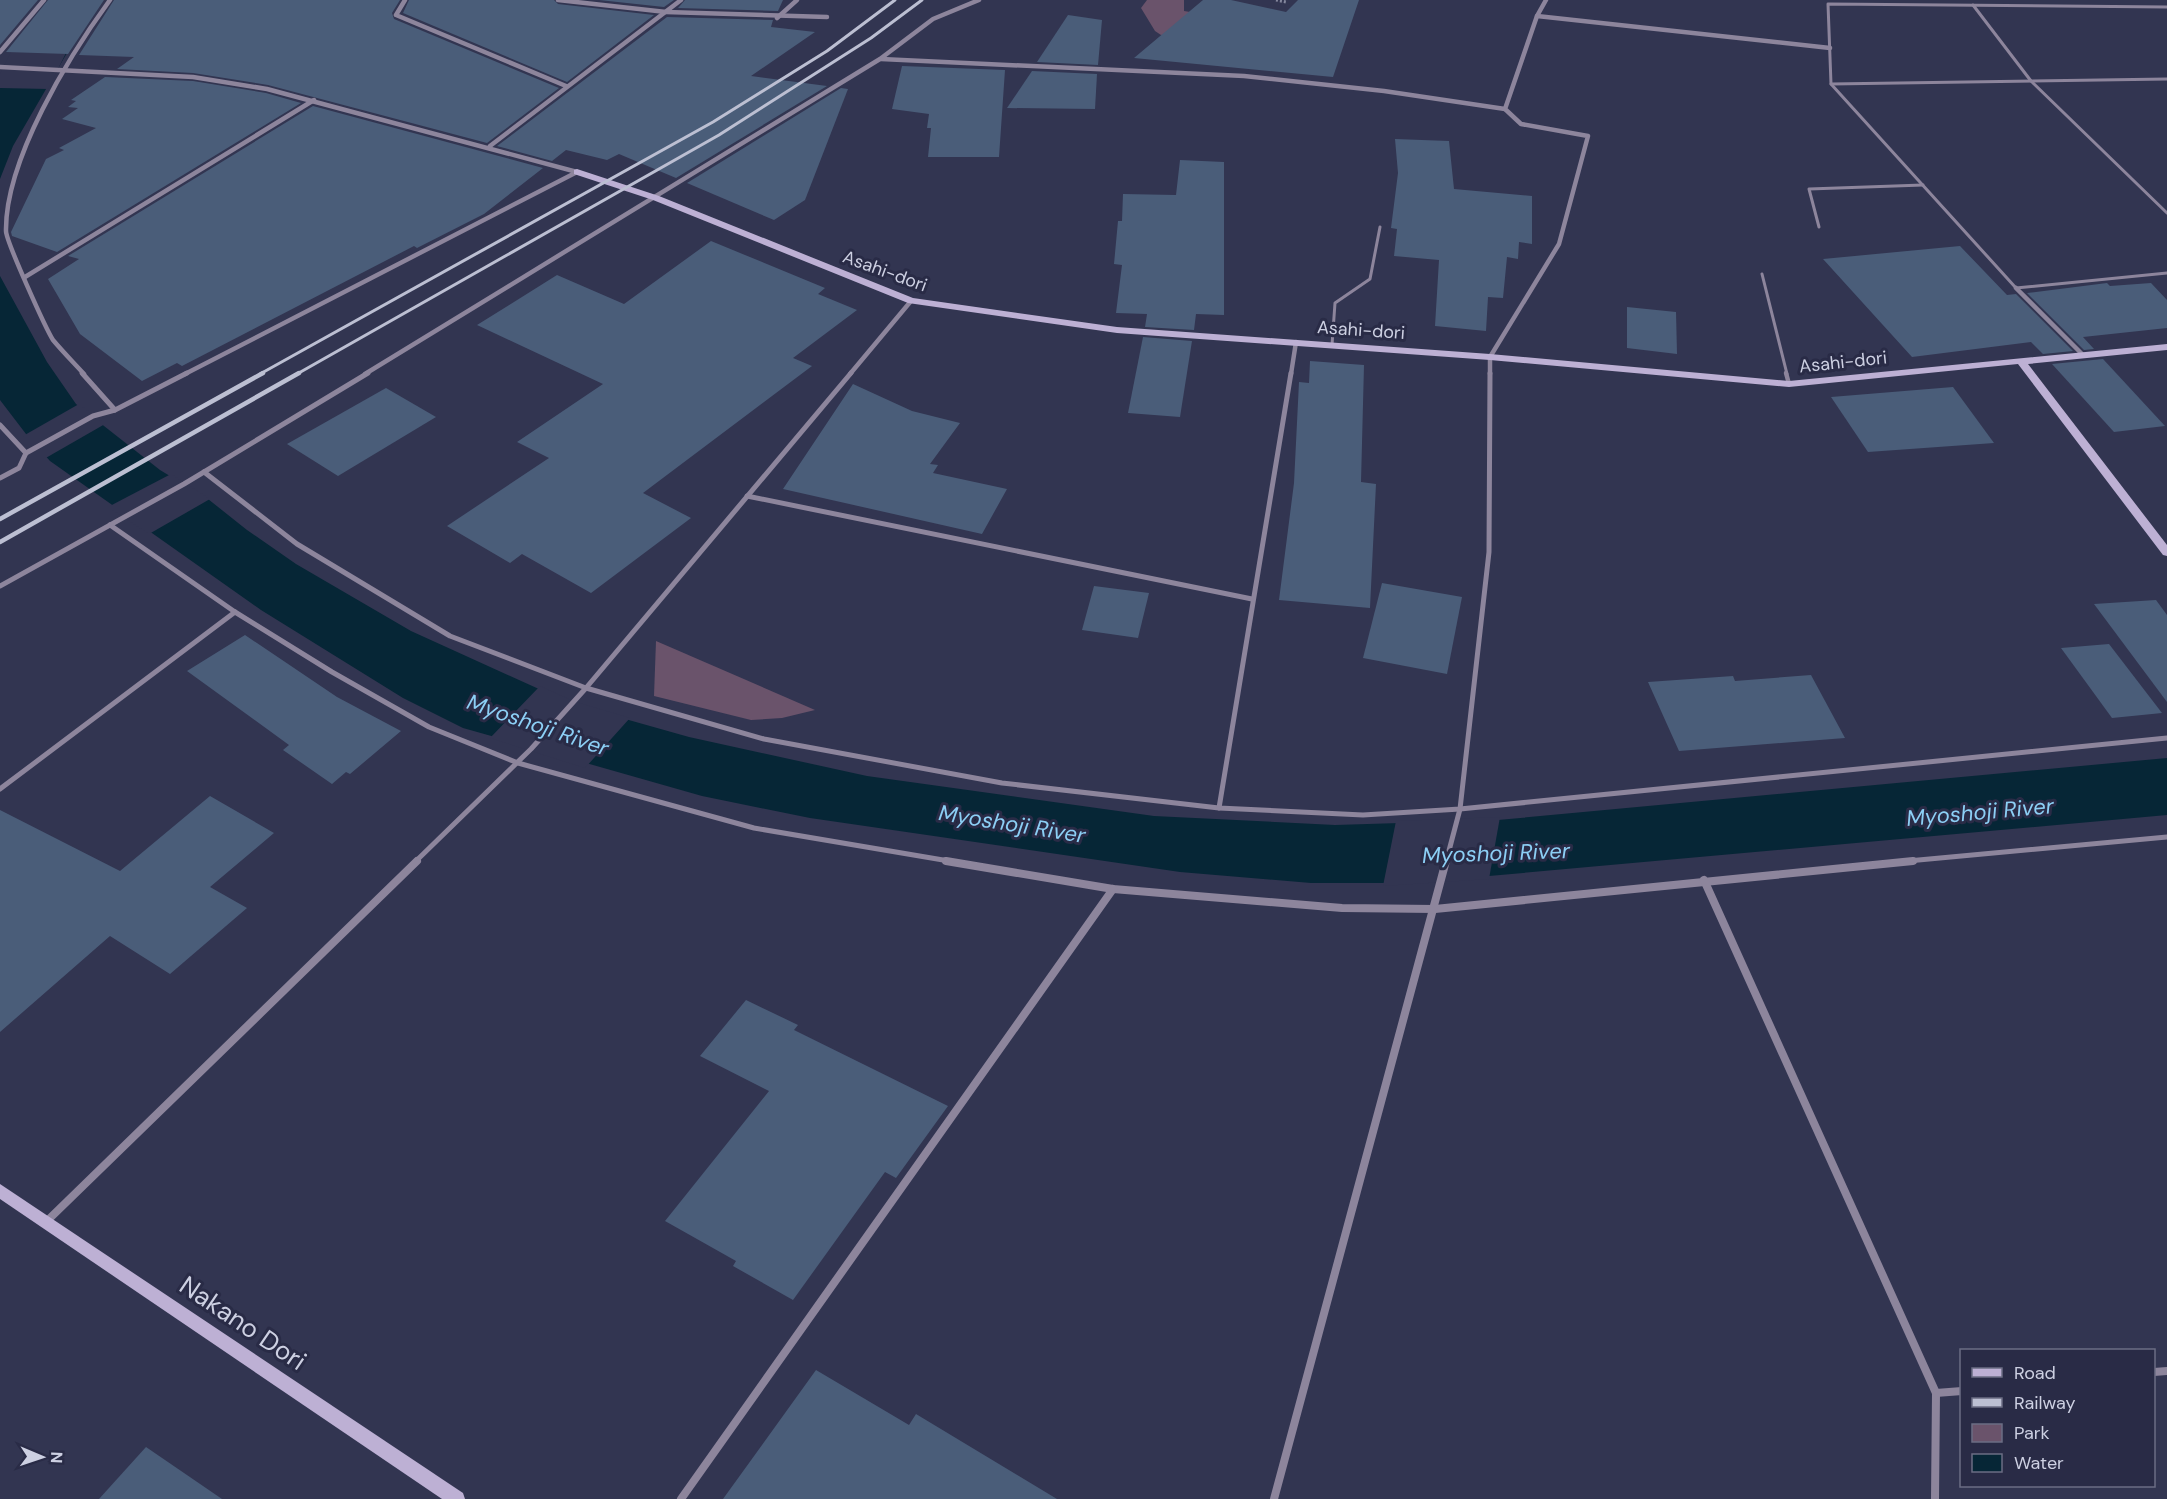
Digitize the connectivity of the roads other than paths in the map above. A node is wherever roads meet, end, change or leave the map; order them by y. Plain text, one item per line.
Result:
1 (44, 0) edge
2 (111, 0) edge
3 (405, 0) edge
4 (558, 0) edge
5 (681, 0) edge
6 (797, 0) edge
7 (979, 0) edge
8 (1546, 0) edge
9 (1933, 0) edge
10 (2091, 0) edge
11 (1937, 5) junction
12 (1973, 5) junction
13 (2097, 6) junction
14 (2167, 7) edge
15 (666, 12) junction
16 (1537, 16) junction
17 (826, 17) dead end
18 (777, 18) junction
19 (1830, 48) junction
20 (0, 52) edge
21 (880, 59) junction
22 (3, 67) edge
23 (67, 69) junction
24 (2167, 79) edge
25 (2031, 81) junction
26 (1831, 84) junction
27 (566, 86) junction
28 (314, 100) junction
29 (1505, 109) junction
30 (489, 146) junction
31 (577, 172) junction
32 (1923, 185) junction
33 (656, 198) junction
34 (2167, 213) edge
35 (1380, 227) dead end
36 (1819, 227) dead end
37 (2167, 273) edge
38 (1762, 274) dead end
39 (25, 277) junction
40 (2016, 288) junction
41 (911, 302) junction
42 (1296, 342) junction
43 (1332, 345) junction
44 (2167, 347) edge
45 (2083, 355) junction
46 (1490, 357) junction
47 (2020, 360) junction
48 (1789, 384) junction
49 (115, 410) junction
50 (0, 426) edge
51 (26, 453) junction
52 (204, 472) junction
53 (0, 478) edge
54 (747, 496) junction
55 (110, 525) junction
56 (2167, 552) edge
57 (0, 586) edge
58 (1252, 599) junction
59 (235, 612) junction
60 (586, 688) junction
61 (2167, 738) edge
62 (518, 763) junction
63 (0, 789) edge
64 (1219, 808) junction
65 (1460, 809) junction
66 (2167, 837) edge
67 (1704, 880) junction
68 (1113, 889) junction
69 (1435, 909) junction
70 (0, 1191) edge
71 (48, 1220) junction
72 (1960, 1390) edge
73 (1936, 1393) junction
74 (457, 1499) edge
75 (681, 1499) edge
76 (1274, 1499) edge
77 (1935, 1499) edge

1 - 20 street
2 - 23 street
3 - 27 street
4 - 15 street
5 - 15 street
6 - 18 street
7 - 21 street
8 - 16 street
9 - 11 lane
10 - 13 lane
11 - 12 lane
11 - 19 lane
12 - 13 lane
12 - 25 lane
13 - 14 lane
15 - 18 street
15 - 27 street
16 - 19 street
16 - 29 street
17 - 18 street
19 - 26 lane
21 - 29 street
21 - 33 street
22 - 23 street
23 - 28 street
23 - 39 street
24 - 25 lane
25 - 26 lane
25 - 34 lane
26 - 32 lane
27 - 30 street
28 - 30 street
28 - 39 street
29 - 46 street
30 - 31 street
31 - 33 street, Asahi-dori
31 - 49 street
32 - 36 lane
32 - 40 lane
33 - 41 street, Asahi-dori
33 - 52 street
35 - 43 lane
37 - 40 lane
38 - 48 lane
39 - 49 street
40 - 45 street
41 - 42 street, Asahi-dori
41 - 54 street
42 - 43 street, Asahi-dori
42 - 58 street
43 - 46 street, Asahi-dori
44 - 45 street, Asahi-dori
45 - 47 street, Asahi-dori
46 - 48 street, Asahi-dori
46 - 65 street
47 - 48 street, Asahi-dori
47 - 56 street
49 - 51 street
50 - 51 street
51 - 53 street
52 - 55 street
52 - 60 street
54 - 58 street
54 - 60 street
55 - 57 street
55 - 59 street
58 - 64 street
59 - 62 street
59 - 63 street
60 - 62 street
60 - 64 street
61 - 65 street
62 - 68 street
62 - 71 street
64 - 65 street
65 - 69 street
66 - 67 street
67 - 69 street
67 - 73 street
68 - 69 street
68 - 75 street
69 - 76 street
70 - 71 street, Nakano Dori
71 - 74 street, Nakano Dori
72 - 73 street
73 - 77 street

